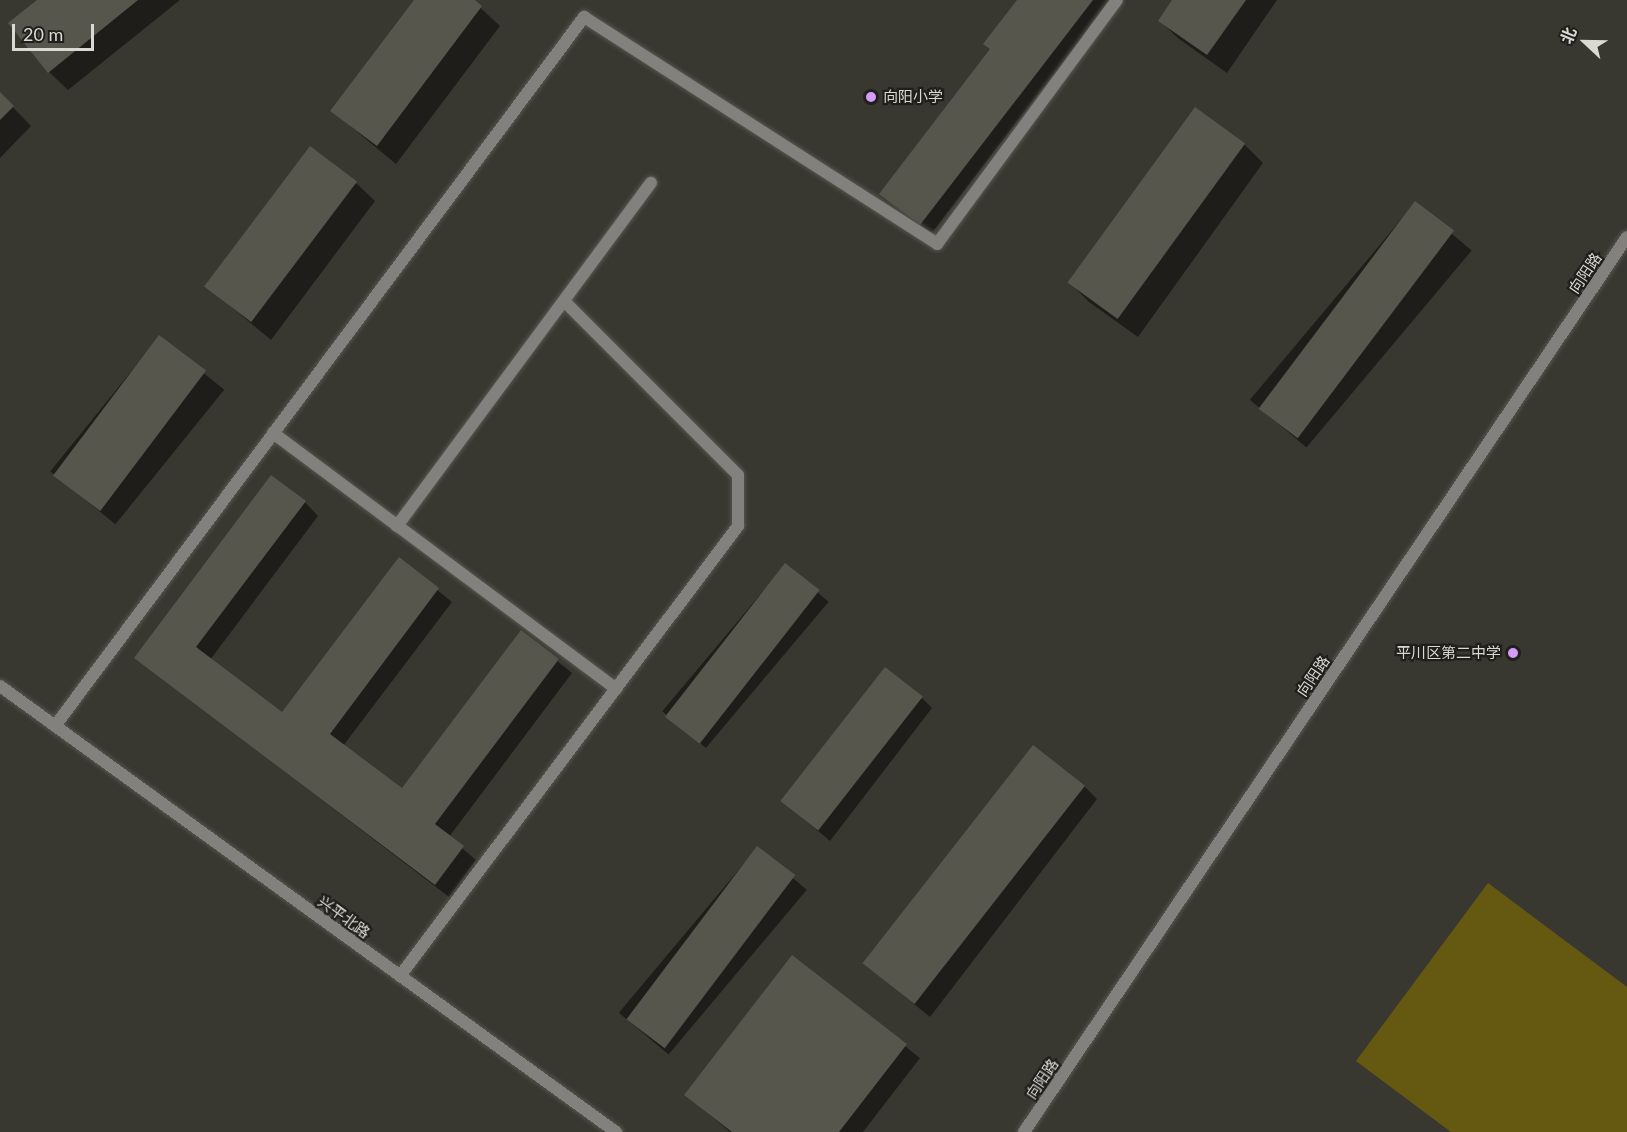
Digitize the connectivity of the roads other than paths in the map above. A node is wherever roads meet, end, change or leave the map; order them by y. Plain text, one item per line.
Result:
1 (1117, 0) edge
2 (651, 183) dead end
3 (1627, 237) edge
4 (564, 301) junction
5 (273, 433) junction
6 (397, 526) junction
7 (0, 686) edge
8 (616, 689) junction
9 (55, 726) junction
10 (400, 976) junction
11 (616, 1132) edge
12 (1024, 1132) edge

1 - 5 street
2 - 4 street
3 - 12 street, 向阳路
4 - 6 street
4 - 8 street
5 - 6 street
5 - 9 street
6 - 8 street
7 - 9 street, 兴平北路
8 - 10 street
9 - 10 street, 兴平北路
10 - 11 street, 兴平北路

